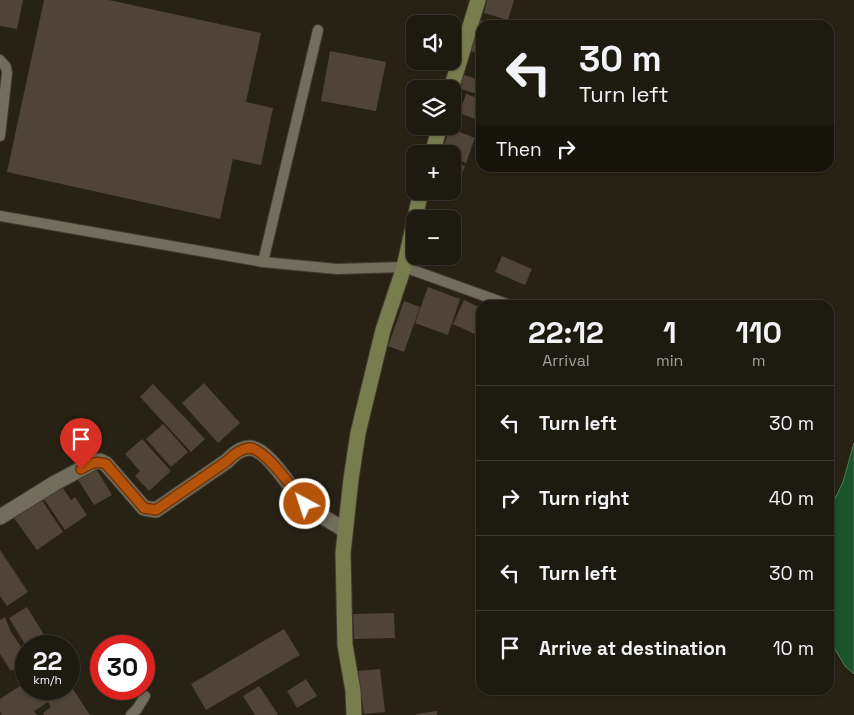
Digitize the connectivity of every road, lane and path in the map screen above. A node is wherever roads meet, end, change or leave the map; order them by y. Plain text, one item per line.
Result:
1 (478, 0) edge
2 (318, 30) dead end
3 (0, 60) edge
4 (454, 80) edge
5 (0, 136) edge
6 (420, 200) edge
7 (0, 216) edge
8 (263, 262) junction
9 (404, 267) junction
10 (496, 300) edge
11 (0, 518) edge
12 (345, 530) junction
13 (143, 700) edge
14 (131, 715) edge
15 (354, 715) edge

1 - 4 street
2 - 8 lane
3 - 5 lane
6 - 9 street
7 - 8 lane
8 - 9 lane
9 - 10 lane
9 - 12 street
11 - 12 street
12 - 15 street
13 - 14 lane

